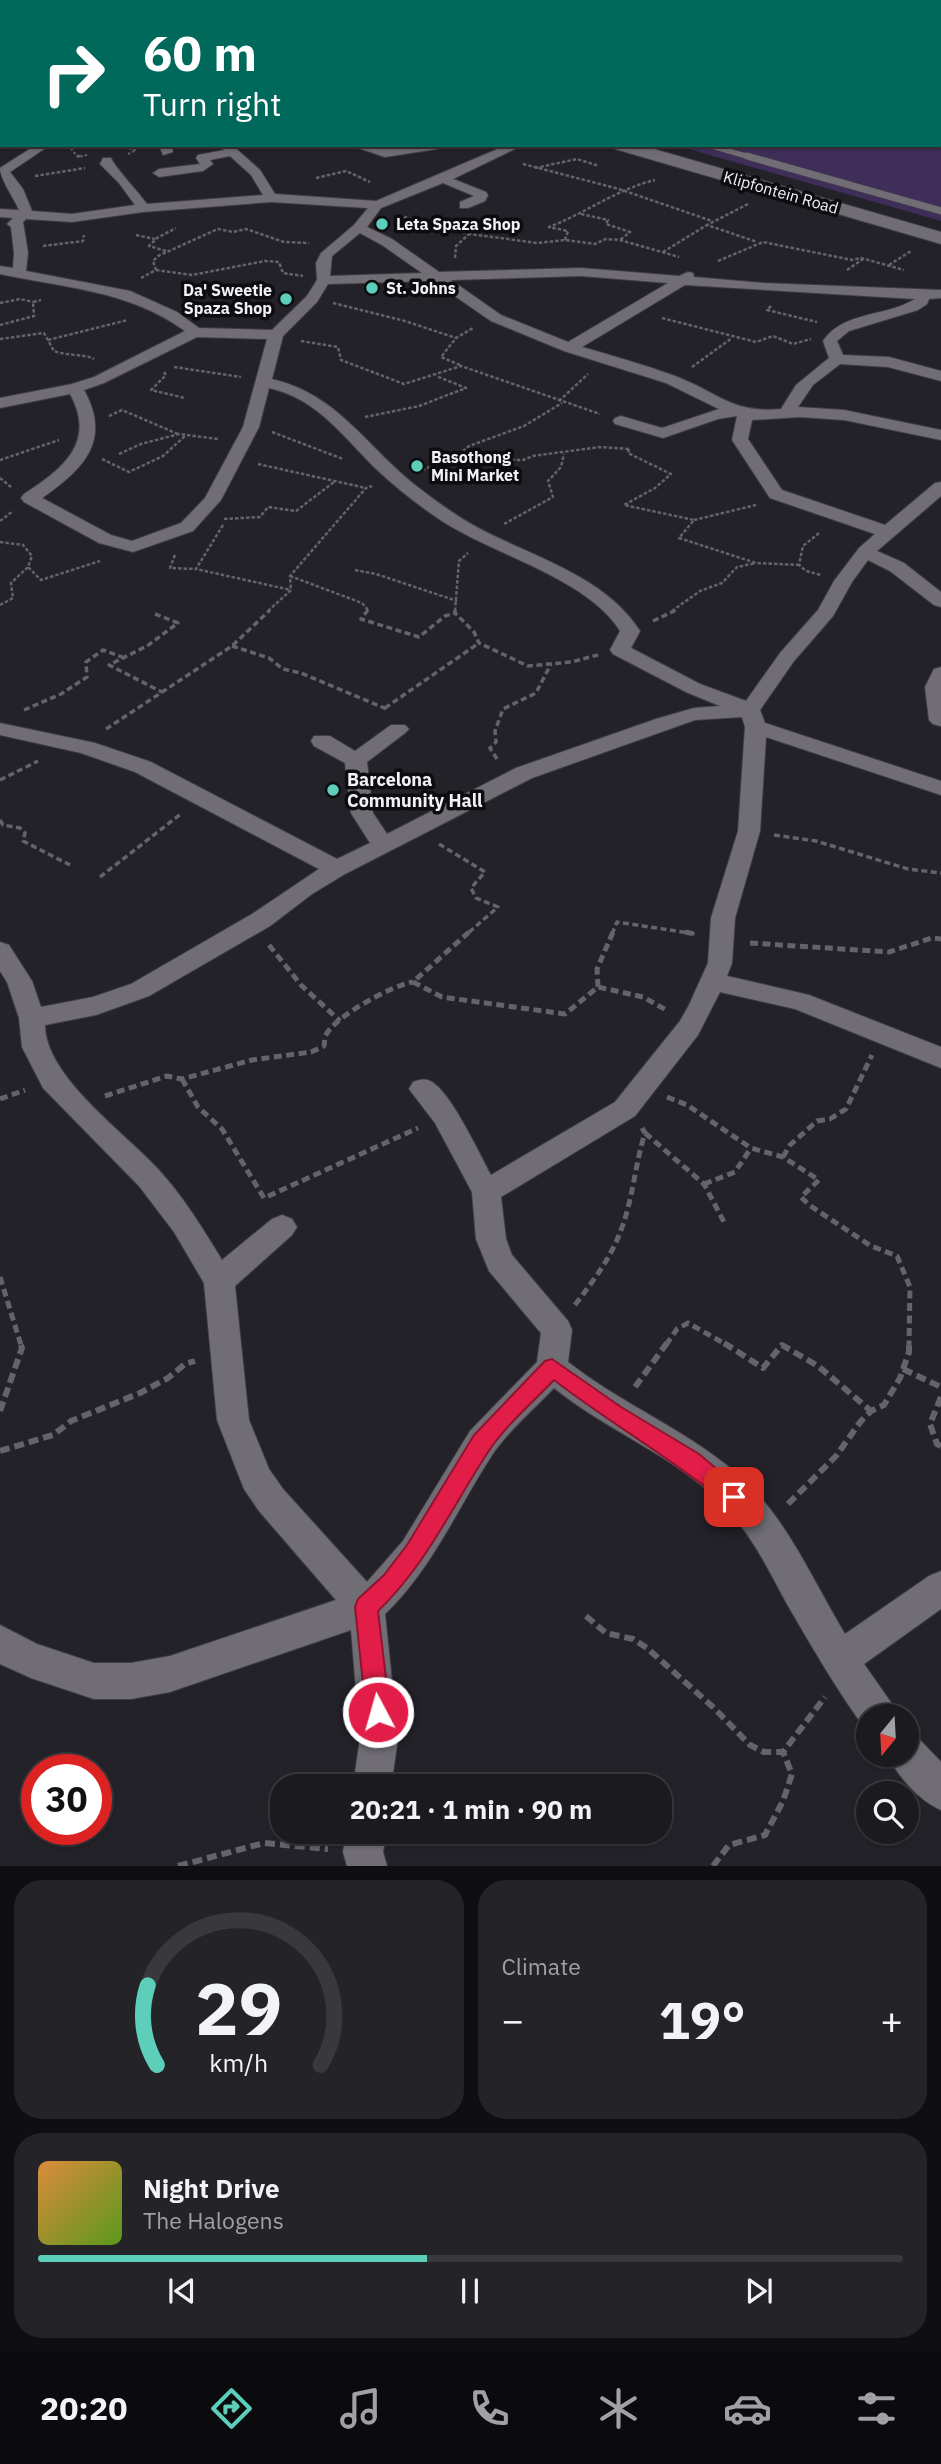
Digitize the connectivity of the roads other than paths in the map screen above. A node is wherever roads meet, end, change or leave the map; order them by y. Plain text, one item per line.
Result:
1 (41, 147) edge
2 (362, 147) edge
3 (513, 147) edge
4 (628, 147) edge
5 (715, 147) edge
6 (228, 148) edge
7 (445, 150) edge
8 (107, 162) road end
9 (477, 164) junction
10 (159, 173) dead end
11 (443, 179) junction
12 (271, 198) junction
13 (464, 205) dead end
14 (375, 207) junction
15 (143, 208) junction
16 (941, 211) edge
17 (0, 213) edge
18 (20, 220) junction
19 (359, 228) junction
20 (0, 229) edge
21 (941, 238) edge
22 (706, 264) road end
23 (0, 270) edge
24 (19, 274) junction
25 (435, 276) junction
26 (323, 278) junction
27 (684, 279) junction
28 (941, 294) edge
29 (923, 295) junction
30 (195, 332) junction
31 (275, 337) junction
32 (569, 348) junction
33 (837, 359) junction
34 (941, 376) edge
35 (264, 382) junction
36 (75, 388) junction
37 (0, 403) edge
38 (788, 412) junction
39 (740, 413) junction
40 (621, 421) road end
41 (941, 435) edge
42 (941, 487) edge
43 (887, 532) junction
44 (865, 552) junction
45 (941, 601) edge
46 (941, 673) edge
47 (753, 719) junction
48 (940, 720) edge
49 (398, 729) road end
50 (5, 730) edge
51 (322, 741) dead end
52 (356, 760) junction
53 (941, 788) edge
54 (382, 844) junction
55 (337, 869) junction
56 (0, 951) edge
57 (713, 982) junction
58 (32, 1018) junction
59 (941, 1058) edge
60 (423, 1089) dead end
61 (486, 1192) junction
62 (282, 1227) dead end
63 (219, 1281) junction
64 (552, 1368) junction
65 (941, 1588) edge
66 (366, 1607) junction
67 (0, 1643) edge
68 (845, 1667) junction
69 (870, 1704) edge
70 (919, 1766) edge
71 (374, 1774) edge
72 (941, 1791) edge

1 - 18 street
2 - 7 street
3 - 9 street
4 - 21 main road, Klipfontein Road
5 - 16 lane
6 - 10 street
6 - 12 street
7 - 9 street
8 - 15 street
9 - 11 street
11 - 13 street
11 - 14 street
12 - 14 street
12 - 15 street
14 - 19 street
15 - 18 street
17 - 18 street
18 - 20 street
18 - 24 street
19 - 25 street
19 - 26 street
22 - 27 street
23 - 24 street
24 - 30 street
25 - 26 street
25 - 27 street
25 - 32 street
26 - 31 street
27 - 29 street
27 - 32 street
28 - 29 street
29 - 33 street
30 - 31 street
30 - 36 street
31 - 35 street
32 - 39 street
33 - 34 street
33 - 38 street
35 - 36 street
35 - 47 street
36 - 37 street
38 - 39 street
38 - 41 street
39 - 40 street
39 - 43 street
42 - 43 street
43 - 44 street
44 - 45 street
44 - 47 street
46 - 48 street
47 - 53 street
47 - 54 street
47 - 57 street
49 - 52 street
50 - 55 street
51 - 52 street
52 - 54 street
54 - 55 street
55 - 58 street
56 - 58 street
57 - 59 street
57 - 61 street
58 - 63 street
60 - 61 street
61 - 64 street
62 - 63 street
63 - 66 street
64 - 66 street
64 - 68 street
65 - 68 street
66 - 67 street
66 - 71 street
68 - 69 street
70 - 72 street

